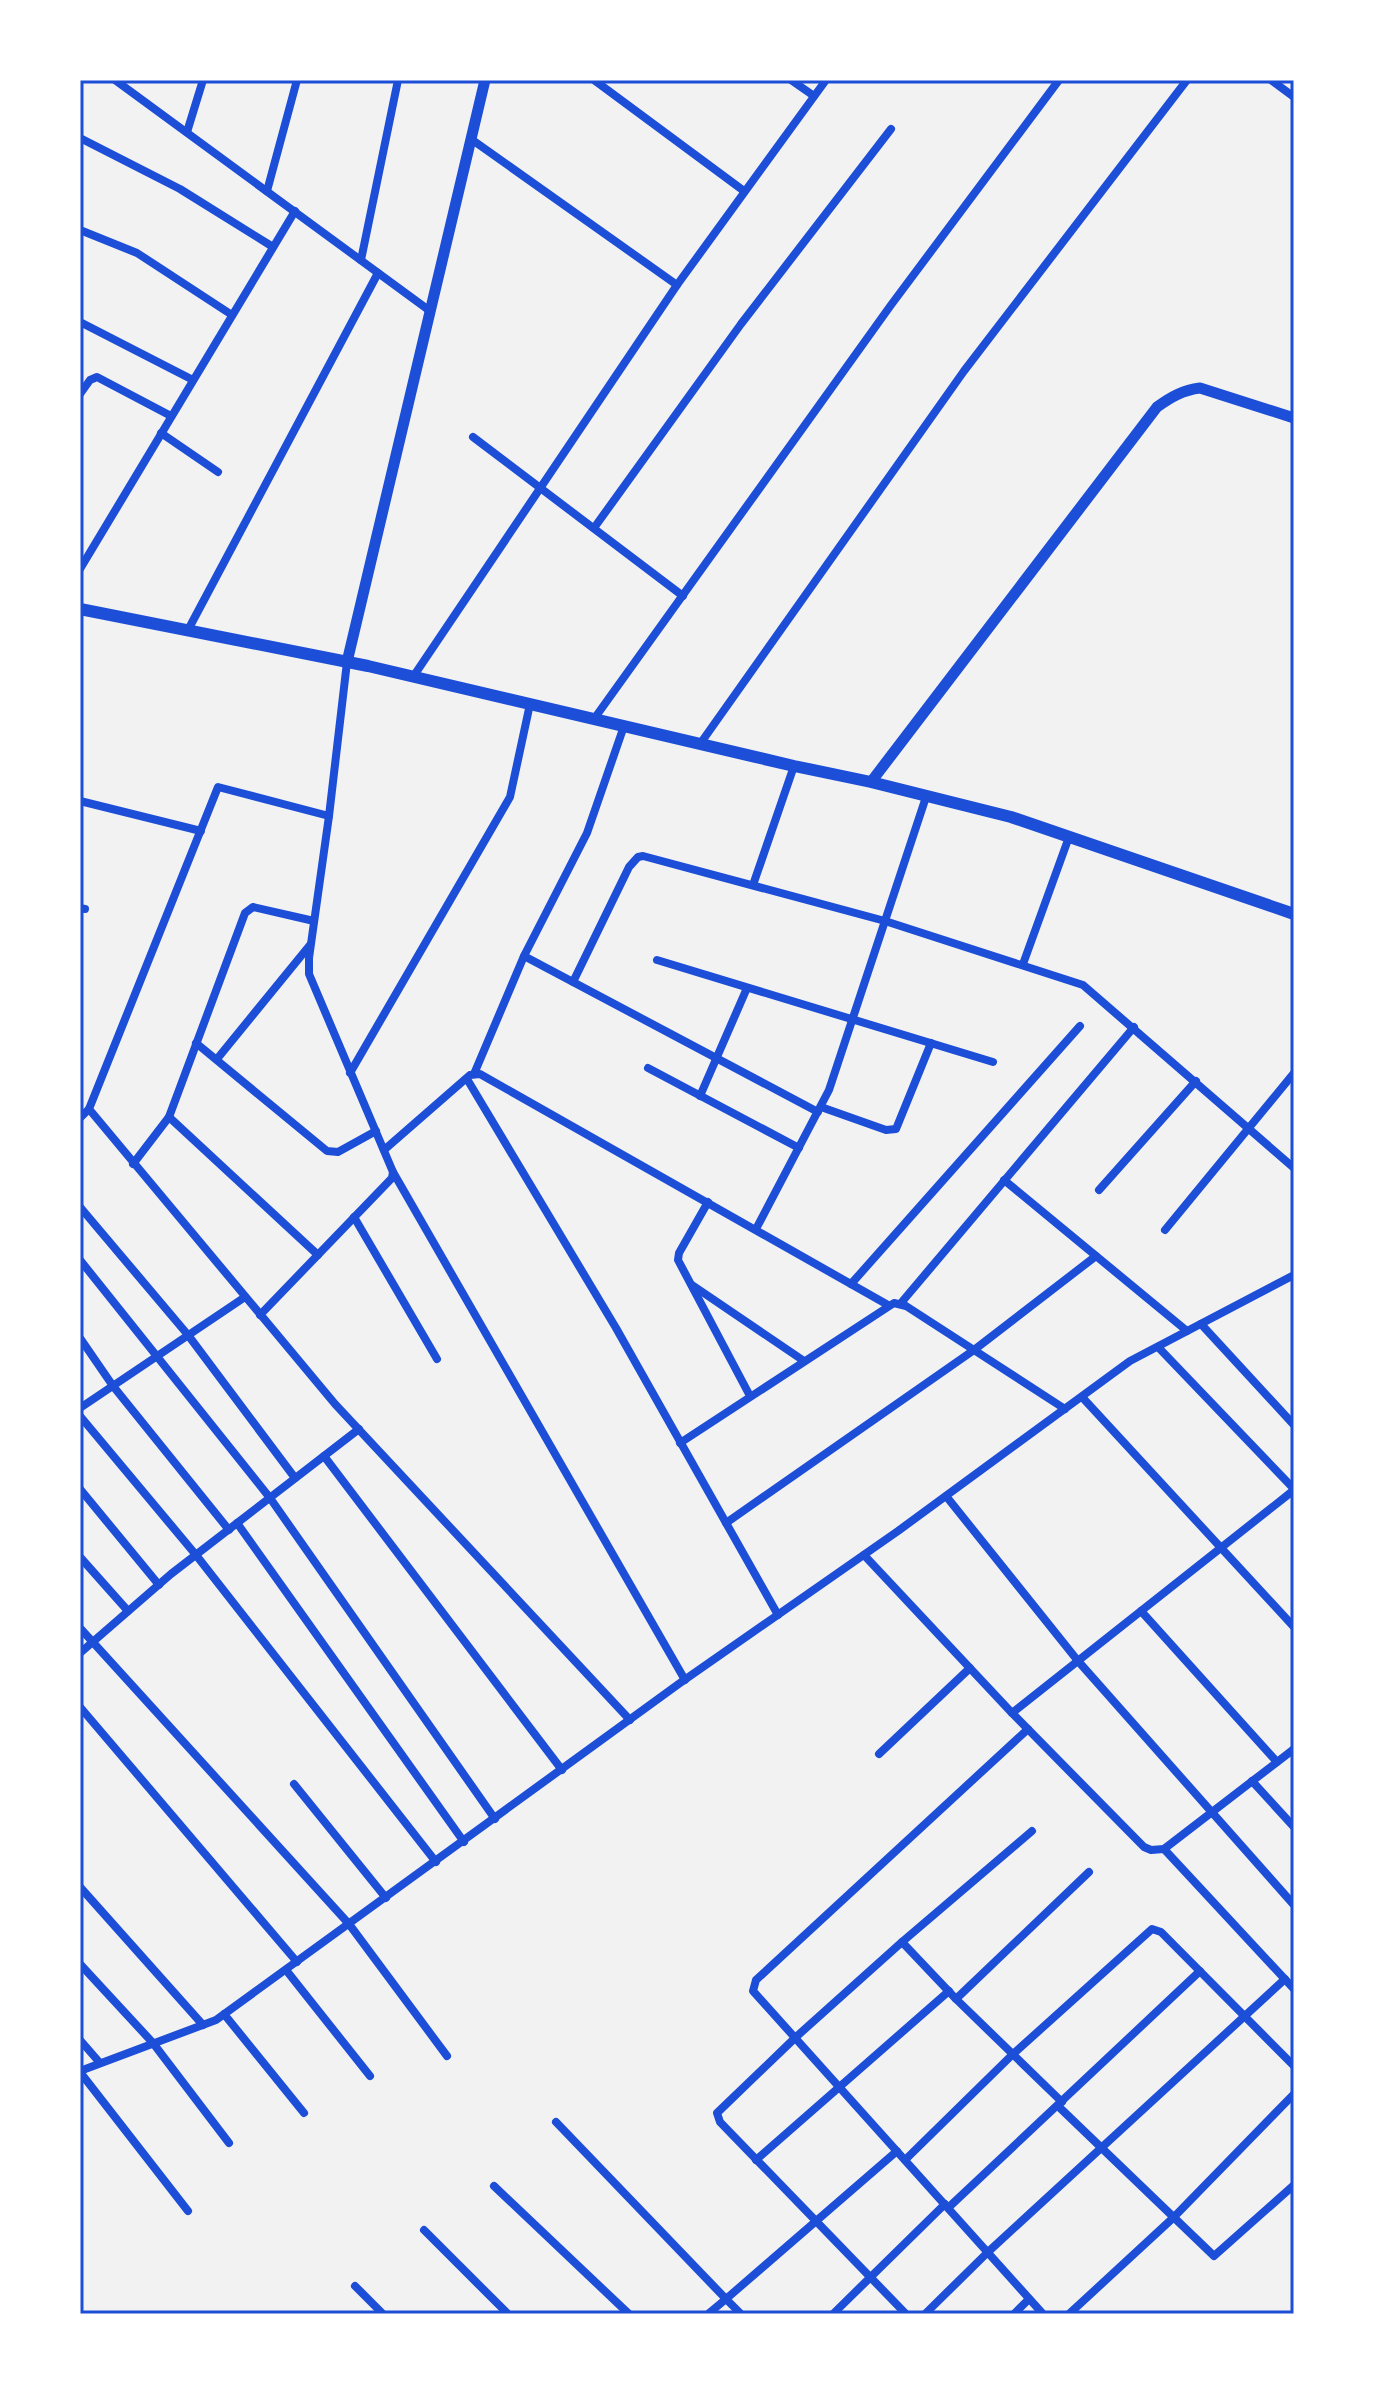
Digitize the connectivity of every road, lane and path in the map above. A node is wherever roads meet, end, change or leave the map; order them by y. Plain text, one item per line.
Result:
1 (115, 80) edge
2 (203, 80) edge
3 (297, 80) edge
4 (398, 80) edge
5 (485, 80) edge
6 (594, 80) edge
7 (791, 80) edge
8 (826, 80) edge
9 (1059, 80) edge
10 (1187, 80) edge
11 (1271, 80) edge
12 (814, 96) junction
13 (1294, 97) edge
14 (891, 129) dead end
15 (187, 132) junction
16 (80, 138) edge
17 (471, 139) junction
18 (267, 191) junction
19 (744, 191) junction
20 (295, 211) junction
21 (80, 230) edge
22 (273, 247) junction
23 (361, 260) junction
24 (378, 273) junction
25 (677, 285) junction
26 (430, 311) junction
27 (232, 315) junction
28 (80, 322) edge
29 (193, 380) junction
30 (80, 394) edge
31 (171, 416) junction
32 (1294, 418) edge
33 (161, 433) junction
34 (473, 437) dead end
35 (218, 472) dead end
36 (541, 488) junction
37 (594, 528) junction
38 (80, 569) edge
39 (683, 596) junction
40 (80, 609) edge
41 (188, 630) junction
42 (347, 662) junction
43 (413, 677) junction
44 (530, 704) junction
45 (594, 719) junction
46 (624, 726) junction
47 (700, 744) junction
48 (794, 766) junction
49 (871, 782) junction
50 (926, 797) junction
51 (80, 801) edge
52 (329, 816) junction
53 (201, 831) junction
54 (1069, 837) junction
55 (753, 885) junction
56 (1294, 914) edge
57 (314, 921) junction
58 (885, 921) junction
59 (311, 945) junction
60 (524, 956) junction
61 (657, 960) dead end
62 (1023, 964) junction
63 (573, 982) junction
64 (747, 988) junction
65 (853, 1018) junction
66 (1080, 1026) dead end
67 (1134, 1027) junction
68 (196, 1043) junction
69 (931, 1043) junction
70 (717, 1058) junction
71 (217, 1059) junction
72 (993, 1062) dead end
73 (648, 1068) dead end
74 (350, 1073) junction
75 (1294, 1073) edge
76 (471, 1076) junction
77 (1196, 1081) junction
78 (700, 1096) junction
79 (89, 1109) junction
80 (820, 1110) junction
81 (169, 1117) junction
82 (80, 1118) edge
83 (1249, 1127) junction
84 (376, 1131) junction
85 (799, 1148) junction
86 (384, 1150) junction
87 (133, 1164) junction
88 (1294, 1168) edge
89 (393, 1172) junction
90 (1004, 1180) junction
91 (1099, 1190) dead end
92 (708, 1202) junction
93 (80, 1207) edge
94 (354, 1217) junction
95 (756, 1229) junction
96 (1165, 1230) dead end
97 (318, 1255) junction
98 (1096, 1256) junction
99 (80, 1260) edge
100 (1294, 1275) edge
101 (688, 1283) junction
102 (851, 1284) junction
103 (245, 1297) junction
104 (901, 1303) junction
105 (888, 1305) junction
106 (260, 1315) junction
107 (1201, 1324) junction
108 (1187, 1331) junction
109 (188, 1335) junction
110 (80, 1338) edge
111 (1158, 1347) junction
112 (974, 1350) junction
113 (155, 1357) junction
114 (437, 1359) dead end
115 (804, 1361) junction
116 (113, 1386) junction
117 (750, 1396) junction
118 (1082, 1397) junction
119 (80, 1408) edge
120 (1065, 1409) junction
121 (80, 1416) edge
122 (1294, 1425) edge
123 (359, 1429) junction
124 (680, 1443) junction
125 (324, 1456) junction
126 (295, 1478) junction
127 (80, 1489) edge
128 (1294, 1490) edge
129 (946, 1496) junction
130 (270, 1498) junction
131 (237, 1523) junction
132 (726, 1523) junction
133 (229, 1530) junction
134 (1222, 1547) junction
135 (196, 1555) junction
136 (864, 1555) junction
137 (80, 1557) edge
138 (159, 1585) junction
139 (128, 1611) junction
140 (1141, 1611) junction
141 (778, 1615) junction
142 (1294, 1627) edge
143 (80, 1628) edge
144 (92, 1642) junction
145 (80, 1653) edge
146 (1078, 1661) junction
147 (970, 1668) junction
148 (685, 1680) junction
149 (80, 1707) edge
150 (1012, 1713) junction
151 (630, 1720) junction
152 (1028, 1729) junction
153 (1294, 1749) edge
154 (879, 1754) dead end
155 (1277, 1762) junction
156 (562, 1770) junction
157 (1252, 1781) junction
158 (294, 1784) dead end
159 (1211, 1813) junction
160 (495, 1819) junction
161 (1294, 1827) edge
162 (1032, 1831) dead end
163 (464, 1842) junction
164 (1164, 1849) junction
165 (436, 1862) junction
166 (1089, 1872) dead end
167 (80, 1887) edge
168 (386, 1898) junction
169 (1294, 1905) edge
170 (349, 1924) junction
171 (902, 1942) junction
172 (297, 1962) junction
173 (80, 1964) edge
174 (286, 1970) junction
175 (1200, 1971) junction
176 (1285, 1979) junction
177 (1294, 1989) edge
178 (949, 1991) junction
179 (956, 1999) junction
180 (224, 2014) junction
181 (1245, 2016) junction
182 (203, 2025) junction
183 (796, 2037) junction
184 (80, 2040) edge
185 (153, 2043) junction
186 (1012, 2055) junction
187 (447, 2056) dead end
188 (100, 2063) junction
189 (1294, 2066) edge
190 (80, 2072) edge
191 (370, 2076) dead end
192 (840, 2087) junction
193 (1294, 2094) edge
194 (1060, 2104) junction
195 (304, 2113) dead end
196 (556, 2122) dead end
197 (229, 2143) dead end
198 (1101, 2148) junction
199 (897, 2151) junction
200 (756, 2160) junction
201 (905, 2160) junction
202 (1294, 2185) edge
203 (494, 2186) dead end
204 (947, 2206) junction
205 (188, 2211) dead end
206 (1173, 2218) junction
207 (815, 2220) junction
208 (424, 2230) dead end
209 (988, 2252) junction
210 (869, 2276) junction
211 (355, 2286) dead end
212 (726, 2299) junction
213 (1029, 2299) junction
214 (383, 2314) edge
215 (508, 2314) edge
216 (629, 2314) edge
217 (708, 2314) edge
218 (741, 2314) edge
219 (833, 2314) edge
220 (906, 2314) edge
221 (925, 2314) edge
222 (1014, 2314) edge
223 (1043, 2314) edge
224 (1069, 2314) edge

1 - 15 street
2 - 15 street
3 - 18 street
4 - 23 street
5 - 17 street
6 - 19 street
7 - 12 street
8 - 12 street
9 - 39 street
10 - 47 street
11 - 13 street
12 - 19 street
14 - 37 street
15 - 18 street
16 - 22 street
17 - 25 street
17 - 26 street
18 - 20 street
19 - 25 street
20 - 22 street
20 - 23 street
21 - 27 street
22 - 27 street
23 - 24 street
24 - 26 street
24 - 41 street
25 - 36 street
26 - 42 street
27 - 29 street
28 - 29 street
29 - 31 street
30 - 31 street
31 - 33 street
32 - 49 street
33 - 35 street
33 - 38 street
34 - 36 street
36 - 37 street
36 - 43 street
37 - 39 street
39 - 45 street
40 - 41 main road
41 - 42 main road
42 - 43 main road
42 - 52 street
43 - 44 main road
44 - 45 main road
44 - 74 street
45 - 46 main road
46 - 47 main road
46 - 60 street
47 - 48 main road
48 - 49 main road
48 - 55 street
49 - 50 main road
50 - 54 main road
50 - 58 street
51 - 53 street
52 - 53 street
52 - 57 street
53 - 79 street
54 - 56 main road
54 - 62 street
55 - 58 street
55 - 63 street
57 - 59 street
57 - 68 street
58 - 62 street
58 - 65 street
59 - 71 street
59 - 74 street
60 - 63 street
60 - 76 street
61 - 64 street
62 - 67 street
63 - 70 street
64 - 65 street
64 - 70 street
65 - 69 street
65 - 80 street
66 - 102 street
67 - 77 street
67 - 90 street
68 - 71 street
68 - 81 street
69 - 72 street
69 - 80 street
70 - 78 street
70 - 80 street
71 - 84 street
73 - 78 street
74 - 84 street
75 - 83 street
76 - 86 street
76 - 92 street
76 - 124 street
77 - 83 street
77 - 91 street
78 - 85 street
79 - 82 street
79 - 87 street
80 - 85 street
81 - 87 street
81 - 97 street
83 - 88 street
83 - 96 street
84 - 86 street
85 - 95 street
86 - 89 street
87 - 103 street
89 - 94 street
89 - 148 street
90 - 98 street
90 - 104 street
92 - 95 street
92 - 101 street
93 - 109 street
94 - 97 street
94 - 114 street
95 - 102 street
97 - 106 street
98 - 108 street
98 - 112 street
99 - 113 street
100 - 107 street
101 - 115 street
101 - 117 street
102 - 105 street
103 - 106 street
103 - 109 street
104 - 105 street
104 - 112 street
105 - 115 street
106 - 123 street
107 - 108 street
107 - 122 street
108 - 111 street
109 - 113 street
109 - 126 street
110 - 116 street
111 - 118 street
111 - 128 street
112 - 120 street
112 - 132 street
113 - 116 street
113 - 130 street
115 - 117 street
116 - 119 street
116 - 133 street
117 - 124 street
118 - 120 street
118 - 134 street
120 - 129 street
121 - 135 street
123 - 125 street
123 - 151 street
124 - 132 street
125 - 126 street
125 - 156 street
126 - 130 street
127 - 138 street
128 - 134 street
129 - 136 street
129 - 146 street
130 - 131 street
130 - 160 street
131 - 133 street
131 - 163 street
132 - 141 street
133 - 135 street
134 - 140 street
134 - 142 street
135 - 138 street
135 - 165 street
136 - 141 street
136 - 147 street
137 - 139 street
138 - 139 street
139 - 144 street
140 - 146 street
140 - 155 street
141 - 148 street
143 - 144 street
144 - 145 street
144 - 170 street
146 - 150 street
146 - 159 street
147 - 150 street
147 - 154 street
148 - 151 street
149 - 172 street
150 - 152 street
151 - 156 street
152 - 164 street
152 - 183 street
153 - 155 street
155 - 157 street
156 - 160 street
157 - 159 street
157 - 161 street
158 - 168 street
159 - 164 street
159 - 169 street
160 - 163 street
162 - 171 street
163 - 165 street
164 - 176 street
165 - 168 street
166 - 179 street
167 - 182 street
168 - 170 street
170 - 172 street
170 - 187 street
171 - 178 street
171 - 183 street
172 - 174 street
173 - 185 street
174 - 180 street
174 - 191 street
175 - 181 street
175 - 186 street
175 - 194 street
176 - 177 street
176 - 181 street
178 - 179 street
178 - 192 street
179 - 186 street
180 - 182 street
180 - 195 street
181 - 189 street
181 - 198 street
182 - 185 street
183 - 192 street
183 - 200 street
184 - 188 street
185 - 188 street
185 - 197 street
186 - 194 street
186 - 201 street
188 - 190 street
190 - 205 street
192 - 199 street
192 - 200 street
193 - 206 street
194 - 198 street
194 - 204 street
196 - 212 street
198 - 206 street
198 - 209 street
199 - 201 street
199 - 207 street
200 - 207 street
201 - 204 street
202 - 206 street
203 - 216 street
204 - 209 street
204 - 210 street
206 - 224 street
207 - 210 street
207 - 212 street
208 - 215 street
209 - 213 street
209 - 221 street
210 - 219 street
210 - 220 street
211 - 214 street
212 - 217 street
212 - 218 street
213 - 222 street
213 - 223 street

